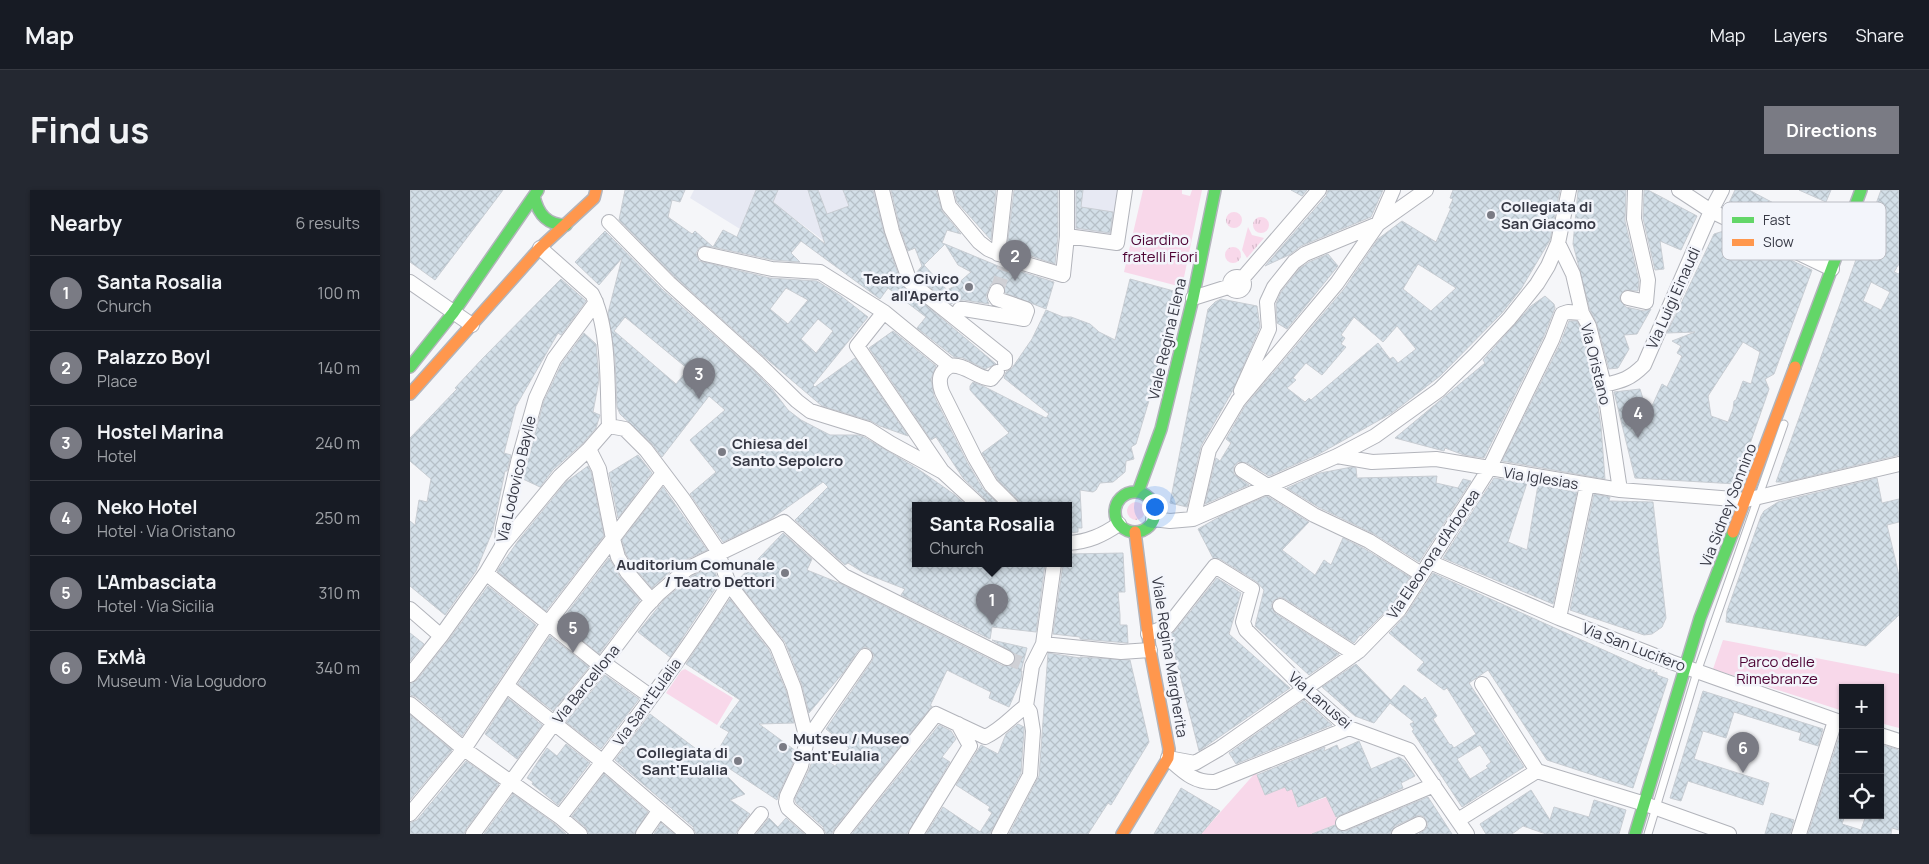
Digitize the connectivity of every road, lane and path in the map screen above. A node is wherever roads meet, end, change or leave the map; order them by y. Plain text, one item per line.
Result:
1 (596, 190) edge
2 (882, 190) edge
3 (945, 190) edge
4 (1005, 190) edge
5 (1067, 190) edge
6 (1125, 190) edge
7 (1216, 190) edge
8 (1320, 190) edge
9 (1393, 190) edge
10 (1426, 190) edge
11 (1569, 190) edge
12 (1635, 190) edge
13 (1679, 190) edge
14 (1722, 190) edge
15 (1860, 190) edge
16 (1868, 190) edge
17 (536, 193) edge
18 (1856, 202) edge
19 (1864, 202) edge
20 (1711, 211) junction
21 (1722, 216) edge
22 (609, 222) dead end
23 (1378, 224) junction
24 (566, 225) junction
25 (1067, 236) junction
26 (1558, 243) junction
27 (540, 248) junction
28 (705, 254) dead end
29 (1006, 260) junction
30 (1813, 260) edge
31 (1835, 260) edge
32 (1843, 260) edge
33 (1832, 269) junction
34 (410, 282) edge
35 (997, 290) dead end
36 (1831, 294) dead end
37 (1193, 298) junction
38 (1628, 298) dead end
39 (596, 302) junction
40 (884, 312) junction
41 (453, 313) junction
42 (1582, 313) junction
43 (955, 318) junction
44 (472, 325) junction
45 (950, 366) junction
46 (410, 367) edge
47 (1604, 384) junction
48 (410, 394) edge
49 (1238, 401) junction
50 (1788, 414) dead end
51 (609, 426) junction
52 (589, 449) junction
53 (1337, 456) junction
54 (1899, 464) edge
55 (1489, 469) junction
56 (1242, 470) dead end
57 (943, 472) junction
58 (663, 473) junction
59 (1587, 485) junction
60 (1266, 487) junction
61 (1620, 490) junction
62 (1138, 492) junction
63 (1752, 499) junction
64 (976, 502) edge
65 (1008, 502) edge
66 (1153, 519) junction
67 (1193, 519) junction
68 (1119, 524) junction
69 (1135, 532) junction
70 (613, 539) junction
71 (1072, 543) edge
72 (502, 546) junction
73 (717, 553) junction
74 (1430, 562) junction
75 (1054, 567) edge
76 (486, 573) junction
77 (1421, 574) junction
78 (729, 584) junction
79 (652, 601) junction
80 (1280, 606) dead end
81 (410, 609) edge
82 (1559, 618) junction
83 (548, 623) junction
84 (1148, 634) junction
85 (441, 636) junction
86 (1044, 644) junction
87 (1150, 650) junction
88 (1356, 654) junction
89 (865, 656) dead end
90 (1007, 658) tunnel mouth
91 (601, 666) junction
92 (1691, 670) junction
93 (410, 675) edge
94 (1482, 684) dead end
95 (507, 686) junction
96 (1305, 689) junction
97 (650, 696) junction
98 (410, 704) edge
99 (1026, 706) junction
100 (1839, 722) edge
101 (554, 723) junction
102 (958, 724) junction
103 (1348, 728) junction
104 (1884, 736) edge
105 (807, 740) junction
106 (1899, 741) edge
107 (464, 748) junction
108 (1168, 758) junction
109 (602, 762) junction
110 (1537, 771) junction
111 (510, 781) junction
112 (1434, 785) junction
113 (1650, 806) junction
114 (660, 811) junction
115 (410, 814) edge
116 (761, 814) dead end
117 (560, 817) junction
118 (1458, 820) junction
119 (1343, 823) dead end
120 (1419, 824) dead end
121 (472, 834) edge
122 (580, 834) edge
123 (643, 834) edge
124 (687, 834) edge
125 (745, 834) edge
126 (817, 834) edge
127 (841, 834) edge
128 (916, 834) edge
129 (999, 834) edge
130 (1122, 834) edge
131 (1400, 834) edge
132 (1467, 834) edge
133 (1635, 834) edge
134 (1648, 834) edge
135 (1729, 834) edge
136 (1799, 834) edge

1 - 24 street
2 - 43 street
3 - 29 street
4 - 29 street
5 - 25 street
6 - 25 street
7 - 37 street, Viale Regina Elena
8 - 37 street
9 - 23 street
10 - 23 street
11 - 26 street
12 - 38 street
13 - 20 street
14 - 20 street, Via Luigi Einaudi
15 - 18 street, Via Sidney Sonnino
16 - 19 lane
17 - 24 street
17 - 41 street
20 - 21 street
20 - 47 street, Via Luigi Einaudi
22 - 57 street
23 - 49 street
23 - 49 street
24 - 27 street
25 - 29 street
26 - 42 street, Via Oristano
26 - 53 street
27 - 39 street
27 - 44 street
28 - 40 street
30 - 33 street
31 - 33 street, Via Sidney Sonnino
32 - 36 lane
33 - 63 street, Via Sidney Sonnino
34 - 41 street
35 - 43 street
37 - 62 street, Viale Regina Elena
39 - 51 street
39 - 72 street, Via Lodovico Baylle
40 - 45 street
40 - 57 street
41 - 44 street
41 - 46 street
42 - 47 street, Via Oristano
42 - 55 street, Via Eleonora d'Arborea
43 - 45 street
44 - 48 street
45 - 65 street
47 - 61 street, Via Oristano
49 - 67 street
50 - 63 lane
51 - 52 street
51 - 58 street
52 - 70 street
52 - 72 street
53 - 55 street, Via Iglesias
53 - 60 street
54 - 63 street, Via Iglesias
55 - 59 street, Via Iglesias
55 - 74 street, Via Eleonora d'Arborea
56 - 60 street
57 - 64 street
58 - 70 street
58 - 73 street
59 - 61 street, Via Iglesias
59 - 82 street
60 - 67 street
60 - 77 street
61 - 63 street, Via Iglesias
62 - 66 street
62 - 68 street
63 - 92 street, Via Sidney Sonnino
66 - 67 street
66 - 69 street
68 - 69 street
68 - 71 street
69 - 84 street, Viale Regina Margherita
70 - 79 street
70 - 83 street
72 - 76 street, Via Lodovico Baylle
73 - 78 street
73 - 79 street, Via Barcellona
73 - 90 street, Via Barcellona
74 - 77 street, Via Eleonora d'Arborea
74 - 82 street, Via San Lucifero
75 - 86 street
76 - 83 street
76 - 85 street, Via Lodovico Baylle
77 - 88 street, Via Eleonora d'Arborea
78 - 97 street, Via Sant'Eulalia
78 - 105 street
79 - 91 street, Via Barcellona
80 - 88 street
81 - 85 street
82 - 92 street, Via San Lucifero
83 - 91 street
83 - 95 street
84 - 87 street, Viale Regina Margherita
84 - 96 street, Via Lanusei
85 - 93 street, Via Lodovico Baylle
86 - 87 street
86 - 99 street
87 - 108 street, Viale Regina Margherita
88 - 96 street, Via Eleonora d'Arborea
89 - 105 street
91 - 97 street
91 - 101 street, Via Barcellona
92 - 100 street, Via San Lucifero
92 - 113 street, Via Sidney Sonnino
94 - 110 street
95 - 101 street
95 - 107 street
96 - 103 street, Via Lanusei
96 - 108 street, Via Eleonora d'Arborea
97 - 109 street, Via Sant'Eulalia
98 - 107 street
99 - 102 street
99 - 129 street
100 - 136 street
101 - 109 street
101 - 111 street, Via Barcellona
102 - 127 street
102 - 128 street
103 - 108 street
103 - 112 street, Via Lanusei
104 - 106 street
105 - 126 street
107 - 111 street
107 - 115 street
108 - 130 street, Viale Regina Margherita
109 - 114 street
109 - 117 street, Via Sant'Eulalia
110 - 113 street
110 - 118 street
111 - 117 street
111 - 121 street, Via Barcellona
112 - 118 street, Via Lanusei
112 - 119 street
113 - 133 street, Via Sidney Sonnino
113 - 134 lane
113 - 135 street
114 - 123 street
114 - 124 street
116 - 125 street
117 - 122 street
118 - 132 street, Via Lanusei
120 - 131 street

